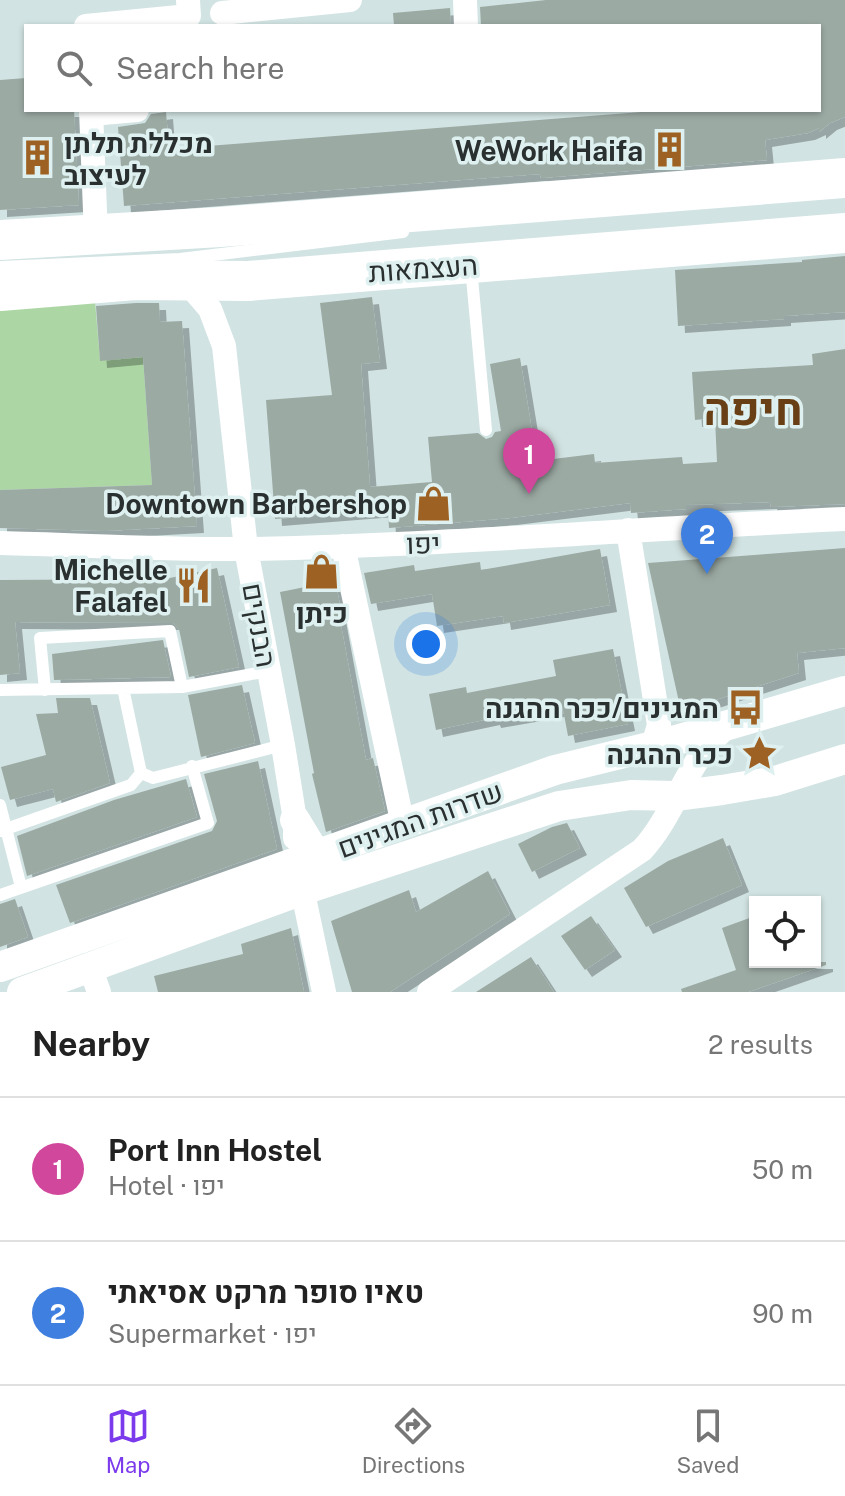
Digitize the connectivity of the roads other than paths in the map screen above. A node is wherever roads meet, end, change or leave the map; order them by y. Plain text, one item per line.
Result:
1 (188, 0) edge
2 (350, 0) edge
3 (465, 0) edge
4 (222, 13) dead end
5 (107, 24) edge
6 (466, 24) edge
7 (91, 112) edge
8 (845, 158) edge
9 (826, 180) edge
10 (417, 231) dead end
11 (845, 233) edge
12 (96, 236) junction
13 (2, 252) edge
14 (276, 261) dead end
15 (471, 264) junction
16 (170, 279) junction
17 (0, 291) edge
18 (486, 430) dead end
19 (845, 519) edge
20 (628, 530) junction
21 (0, 543) edge
22 (343, 546) junction
23 (246, 549) junction
24 (268, 671) junction
25 (182, 687) junction
26 (123, 688) junction
27 (0, 690) edge
28 (45, 690) junction
29 (845, 691) edge
30 (728, 726) junction
31 (283, 745) junction
32 (649, 747) junction
33 (845, 759) edge
34 (192, 766) junction
35 (141, 773) junction
36 (675, 796) junction
37 (0, 805) edge
38 (295, 820) joint
39 (403, 825) junction
40 (3, 830) edge
41 (306, 870) junction
42 (21, 887) junction
43 (0, 895) edge
44 (0, 967) edge
45 (94, 979) edge
46 (22, 992) edge
47 (324, 992) edge
48 (429, 992) edge

1 - 5 street
2 - 4 street
3 - 6 street
7 - 12 street
8 - 9 highway
9 - 12 highway, העצמאות
10 - 13 lane
11 - 15 highway, העצמאות
12 - 13 highway, העצמאות
13 - 14 lane
15 - 16 highway, העצמאות
15 - 18 lane
16 - 17 highway, העצמאות
16 - 23 street, הבנקים
19 - 20 street, יפו
20 - 22 street, יפו
20 - 32 street
21 - 23 street, יפו
22 - 23 street, יפו
22 - 39 street
23 - 24 street, הבנקים
24 - 25 lane
24 - 31 street, הבנקים
25 - 26 lane
25 - 28 lane
26 - 28 lane
26 - 35 lane
27 - 28 lane
29 - 30 street, שדרות המגינים
30 - 32 street, שדרות המגינים
30 - 36 street
31 - 34 lane
31 - 38 street, הבנקים
32 - 39 street, שדרות המגינים
33 - 36 street, שדרות המגינים
34 - 35 lane
34 - 42 lane
35 - 40 lane
36 - 41 street, שדרות המגינים
36 - 48 street
37 - 40 lane
38 - 41 street
39 - 41 street, שדרות המגינים
40 - 42 lane
41 - 44 street, שדרות המגינים
41 - 45 street, שדרות המגינים
41 - 47 street
42 - 43 lane
45 - 46 street, שדרות המגינים

